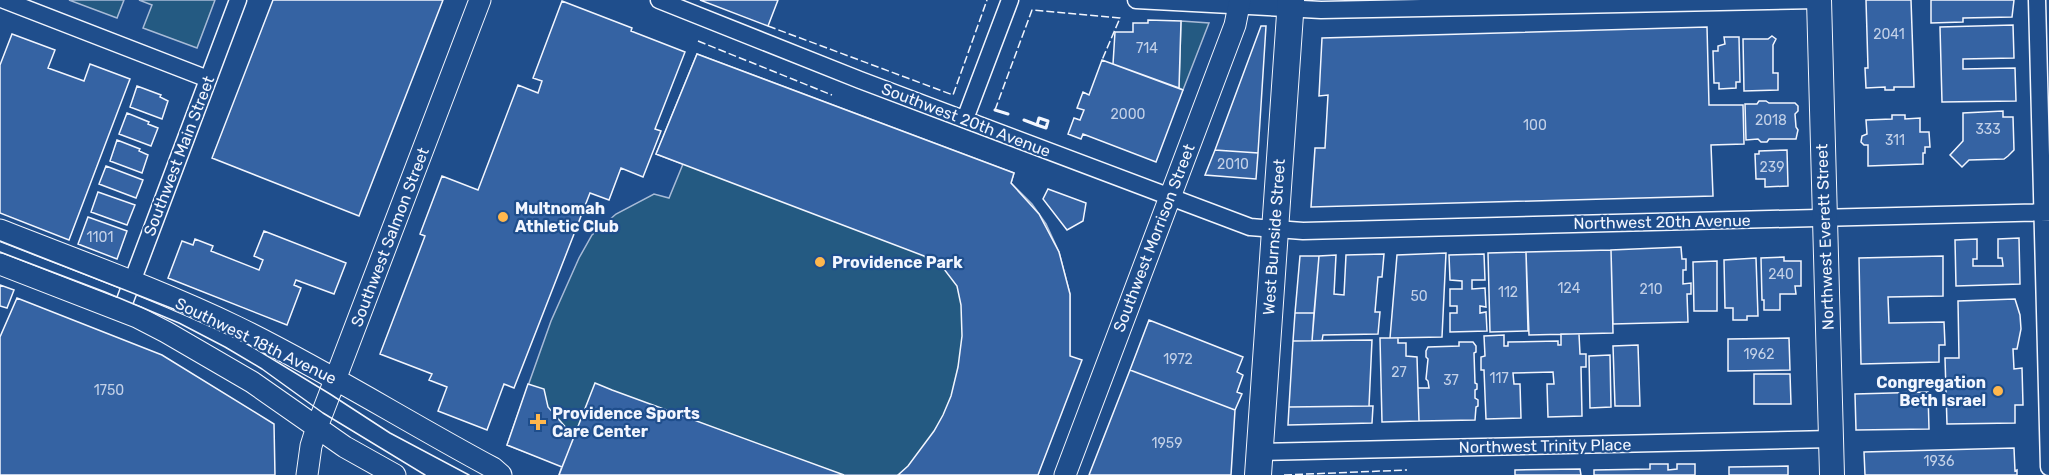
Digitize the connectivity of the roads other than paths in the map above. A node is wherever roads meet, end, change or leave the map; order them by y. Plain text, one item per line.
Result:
1 (4, 0) edge
2 (238, 0) edge
3 (480, 0) edge
4 (659, 0) edge
5 (1010, 0) edge
6 (1136, 0) edge
7 (1819, 0) edge
8 (2037, 0) edge
9 (1239, 3) edge
10 (1291, 4) edge
11 (208, 79) junction
12 (965, 119) junction
13 (1169, 197) junction
14 (2046, 212) edge
15 (1825, 219) junction
16 (1275, 229) junction
17 (0, 230) edge
18 (0, 264) edge
19 (132, 282) junction
20 (121, 311) junction
21 (336, 379) junction
22 (317, 427) junction
23 (1831, 439) junction
24 (1259, 464) edge
25 (2049, 467) edge
26 (307, 475) edge
27 (395, 475) edge
28 (501, 475) edge
29 (1065, 475) edge
30 (1832, 475) edge

1 - 11 street
2 - 11 street, Southwest Main Street
3 - 21 street, Southwest Salmon Street
4 - 12 street, Southwest 20th Avenue
5 - 12 street
6 - 9 street
7 - 10 street
7 - 15 main road, Northwest Everett Street
8 - 14 street
9 - 10 street
9 - 13 street, Southwest Morrison Street
10 - 16 main road, West Burnside Street
11 - 19 street, Southwest Main Street
12 - 13 street, Southwest 20th Avenue
13 - 16 street, Southwest 20th Avenue
13 - 29 street, Southwest Morrison Street
14 - 15 street, Northwest 20th Avenue
14 - 25 street
15 - 16 street, Northwest 20th Avenue
15 - 23 main road, Northwest Everett Street
16 - 24 main road, West Burnside Street
17 - 19 street, Southwest 18th Avenue
18 - 20 street, Southwest 18th Avenue
19 - 20 street, Southwest Main Street
19 - 21 street, Southwest 18th Avenue
20 - 22 street, Southwest 18th Avenue
21 - 22 street, Southwest Salmon Street
21 - 28 street, Southwest 18th Avenue
22 - 26 street, Southwest Salmon Street
22 - 27 street, Southwest 18th Avenue
23 - 24 street, Northwest Trinity Place
23 - 30 main road, Northwest Everett Street

